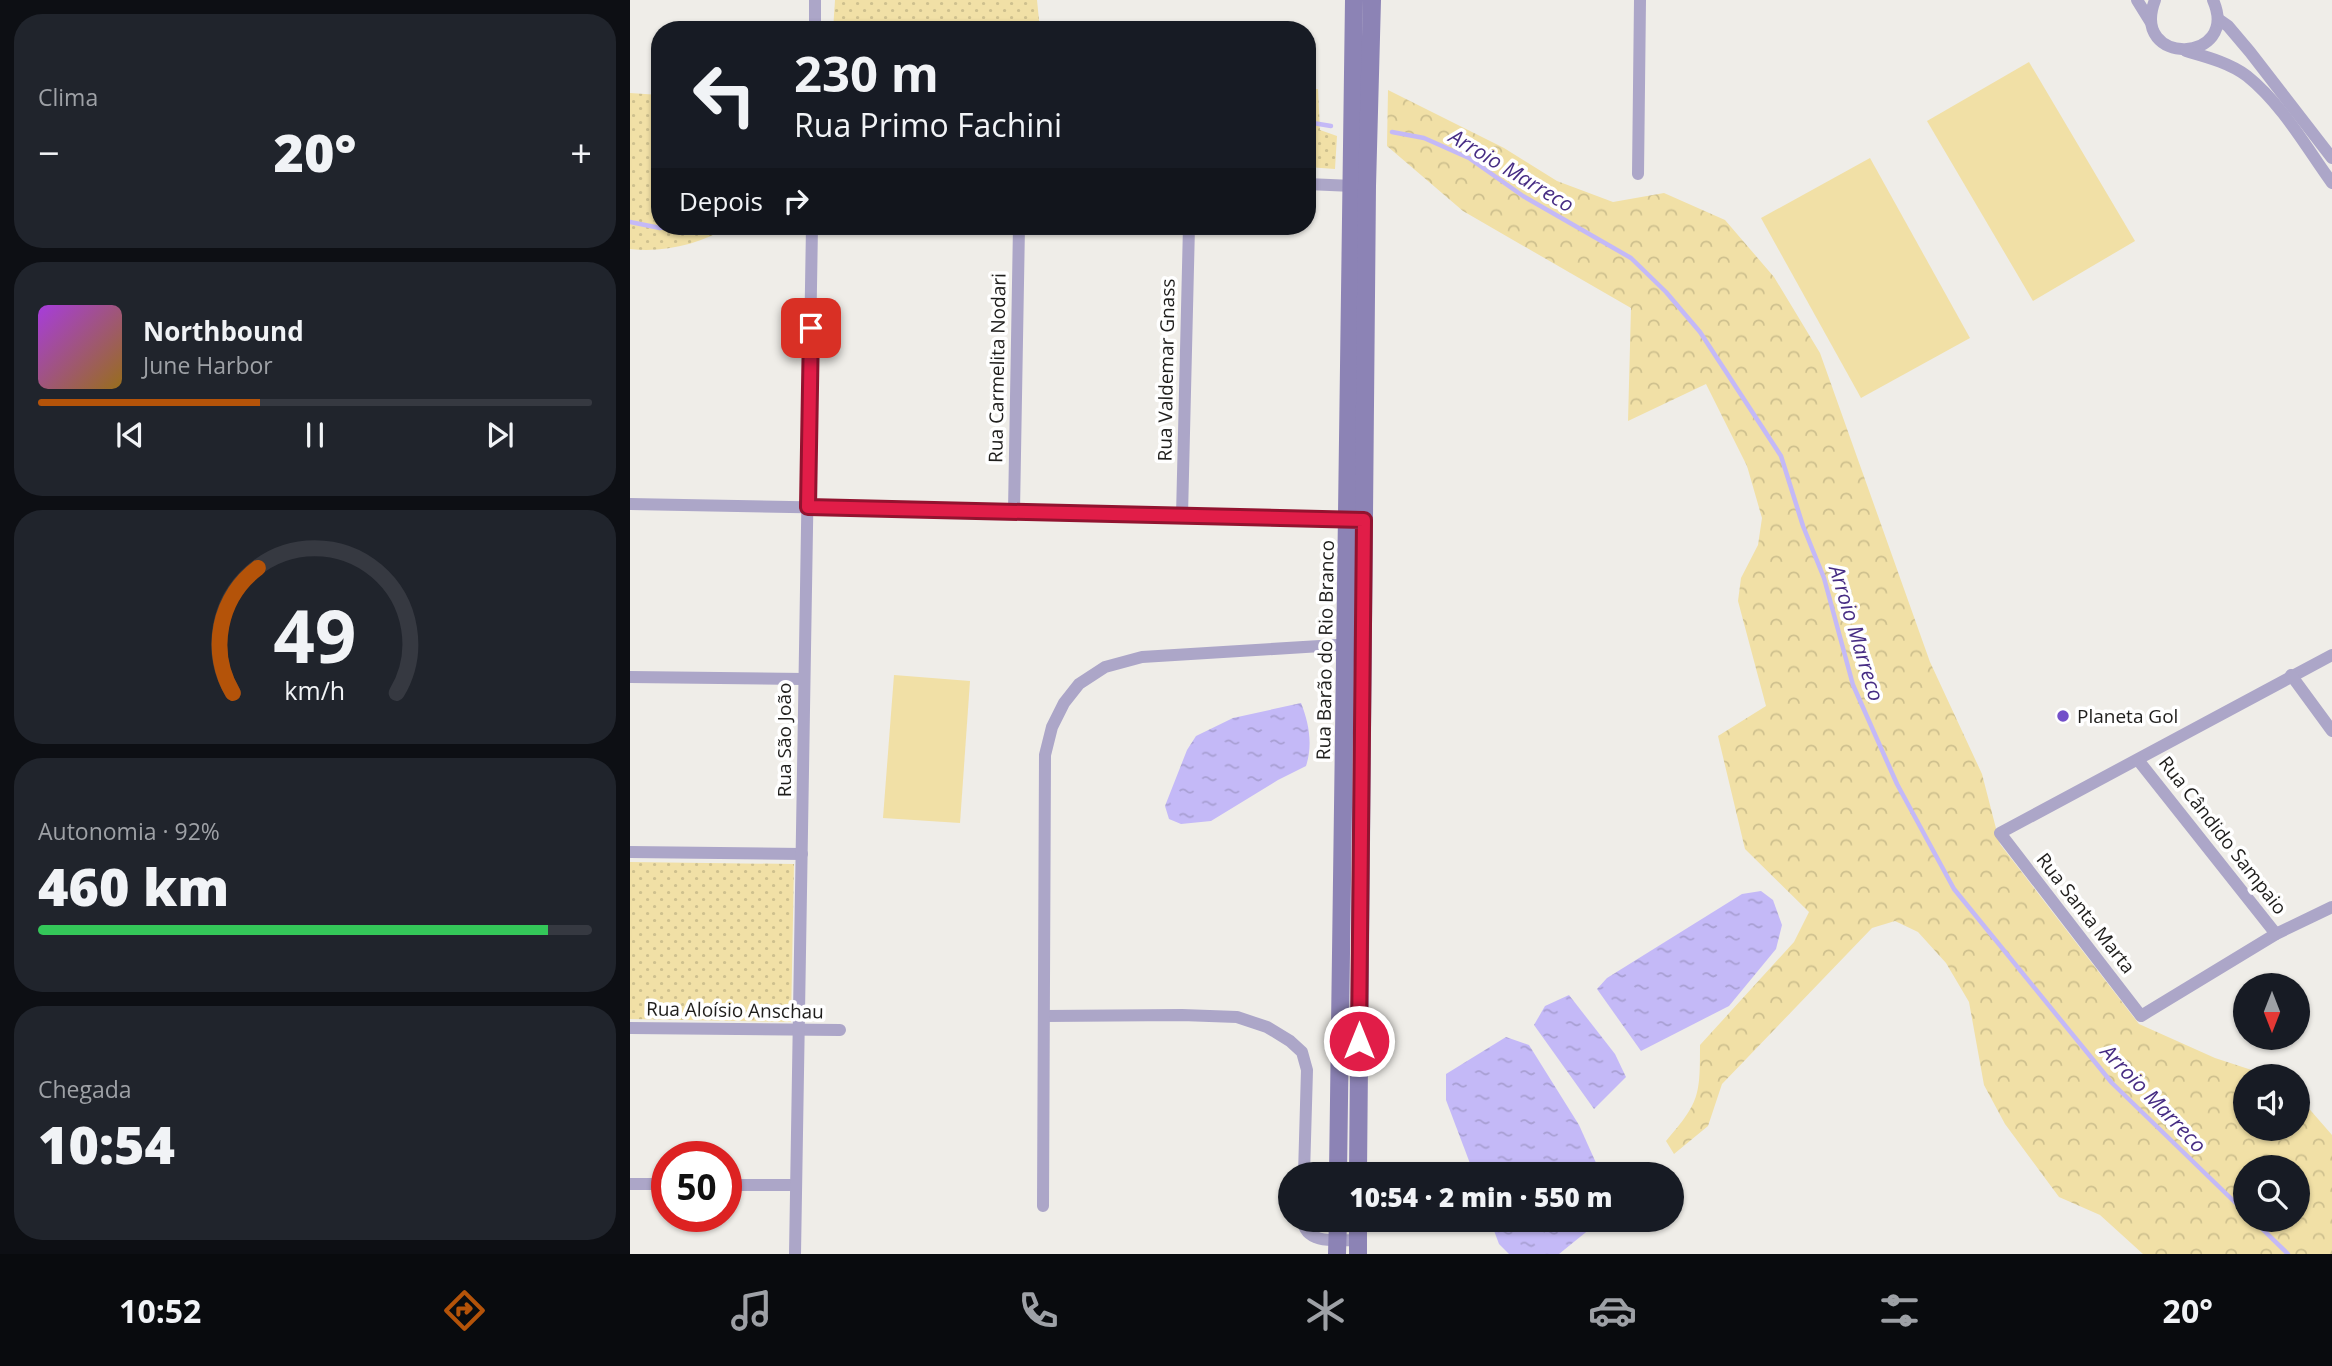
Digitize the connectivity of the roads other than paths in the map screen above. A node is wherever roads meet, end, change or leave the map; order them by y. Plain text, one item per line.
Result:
1 (815, 0) edge
2 (1354, 0) edge
3 (1371, 0) edge
4 (1640, 0) edge
5 (2137, 0) edge
6 (2155, 0) edge
7 (2218, 7) edge
8 (815, 21) edge
9 (2151, 24) junction
10 (2186, 51) junction
11 (1362, 78) junction
12 (2274, 93) junction
13 (2332, 158) edge
14 (1638, 174) dead end
15 (2332, 183) edge
16 (1316, 184) edge
17 (1353, 186) junction
18 (812, 235) edge
19 (1019, 235) edge
20 (1189, 235) edge
21 (630, 504) edge
22 (808, 507) junction
23 (1014, 511) junction
24 (1182, 516) junction
25 (1356, 520) junction
26 (1355, 644) junction
27 (2332, 655) edge
28 (2291, 675) junction
29 (630, 677) edge
30 (804, 679) junction
31 (2332, 731) edge
32 (2138, 760) junction
33 (630, 852) edge
34 (803, 854) junction
35 (2332, 907) edge
36 (2276, 934) junction
37 (1045, 1016) junction
38 (630, 1028) edge
39 (801, 1030) junction
40 (840, 1030) dead end
41 (1359, 1041) junction
42 (1340, 1042) junction
43 (1304, 1162) edge
44 (1338, 1162) edge
45 (1358, 1162) edge
46 (630, 1184) edge
47 (651, 1184) edge
48 (742, 1185) edge
49 (795, 1185) junction
50 (1043, 1206) dead end
51 (1307, 1232) edge
52 (1337, 1247) edge
53 (1358, 1247) edge
54 (795, 1254) edge

1 - 8 street
2 - 11 main road, Rua Barão do Rio Branco
3 - 11 main road, Rua Barão do Rio Branco
4 - 14 street
5 - 9 street
6 - 9 street
7 - 10 street
7 - 12 street
9 - 10 street
10 - 12 street
11 - 17 main road, Rua Barão do Rio Branco
11 - 25 main road, Rua Barão do Rio Branco
12 - 13 street
12 - 15 street
16 - 17 street
17 - 25 main road, Rua Barão do Rio Branco
18 - 22 street, Rua São João
19 - 23 street, Rua Carmelita Nodari
20 - 24 street, Rua Valdemar Gnass
21 - 22 street
22 - 23 street
22 - 30 street, Rua São João
23 - 24 street
24 - 25 street
25 - 26 main road, Rua Barão do Rio Branco
26 - 37 street
26 - 41 main road, Rua Barão do Rio Branco
26 - 42 main road, Rua Barão do Rio Branco
27 - 28 street
28 - 31 street
28 - 32 street
29 - 30 street
30 - 34 street, Rua São João
32 - 36 street, Rua Cândido Sampaio
32 - 36 street, Rua Santa Marta
33 - 34 street
34 - 39 street, Rua São João
35 - 36 street
37 - 43 street
37 - 50 street
38 - 39 street, Rua Aloísio Anschau
39 - 40 street, Rua Aloísio Anschau
39 - 49 street, Rua São João
41 - 42 main road
41 - 45 main road, Rua Barão do Rio Branco
42 - 44 main road, Rua Barão do Rio Branco
46 - 47 street
48 - 49 street
49 - 54 street, Rua São João
51 - 52 street
52 - 53 street

